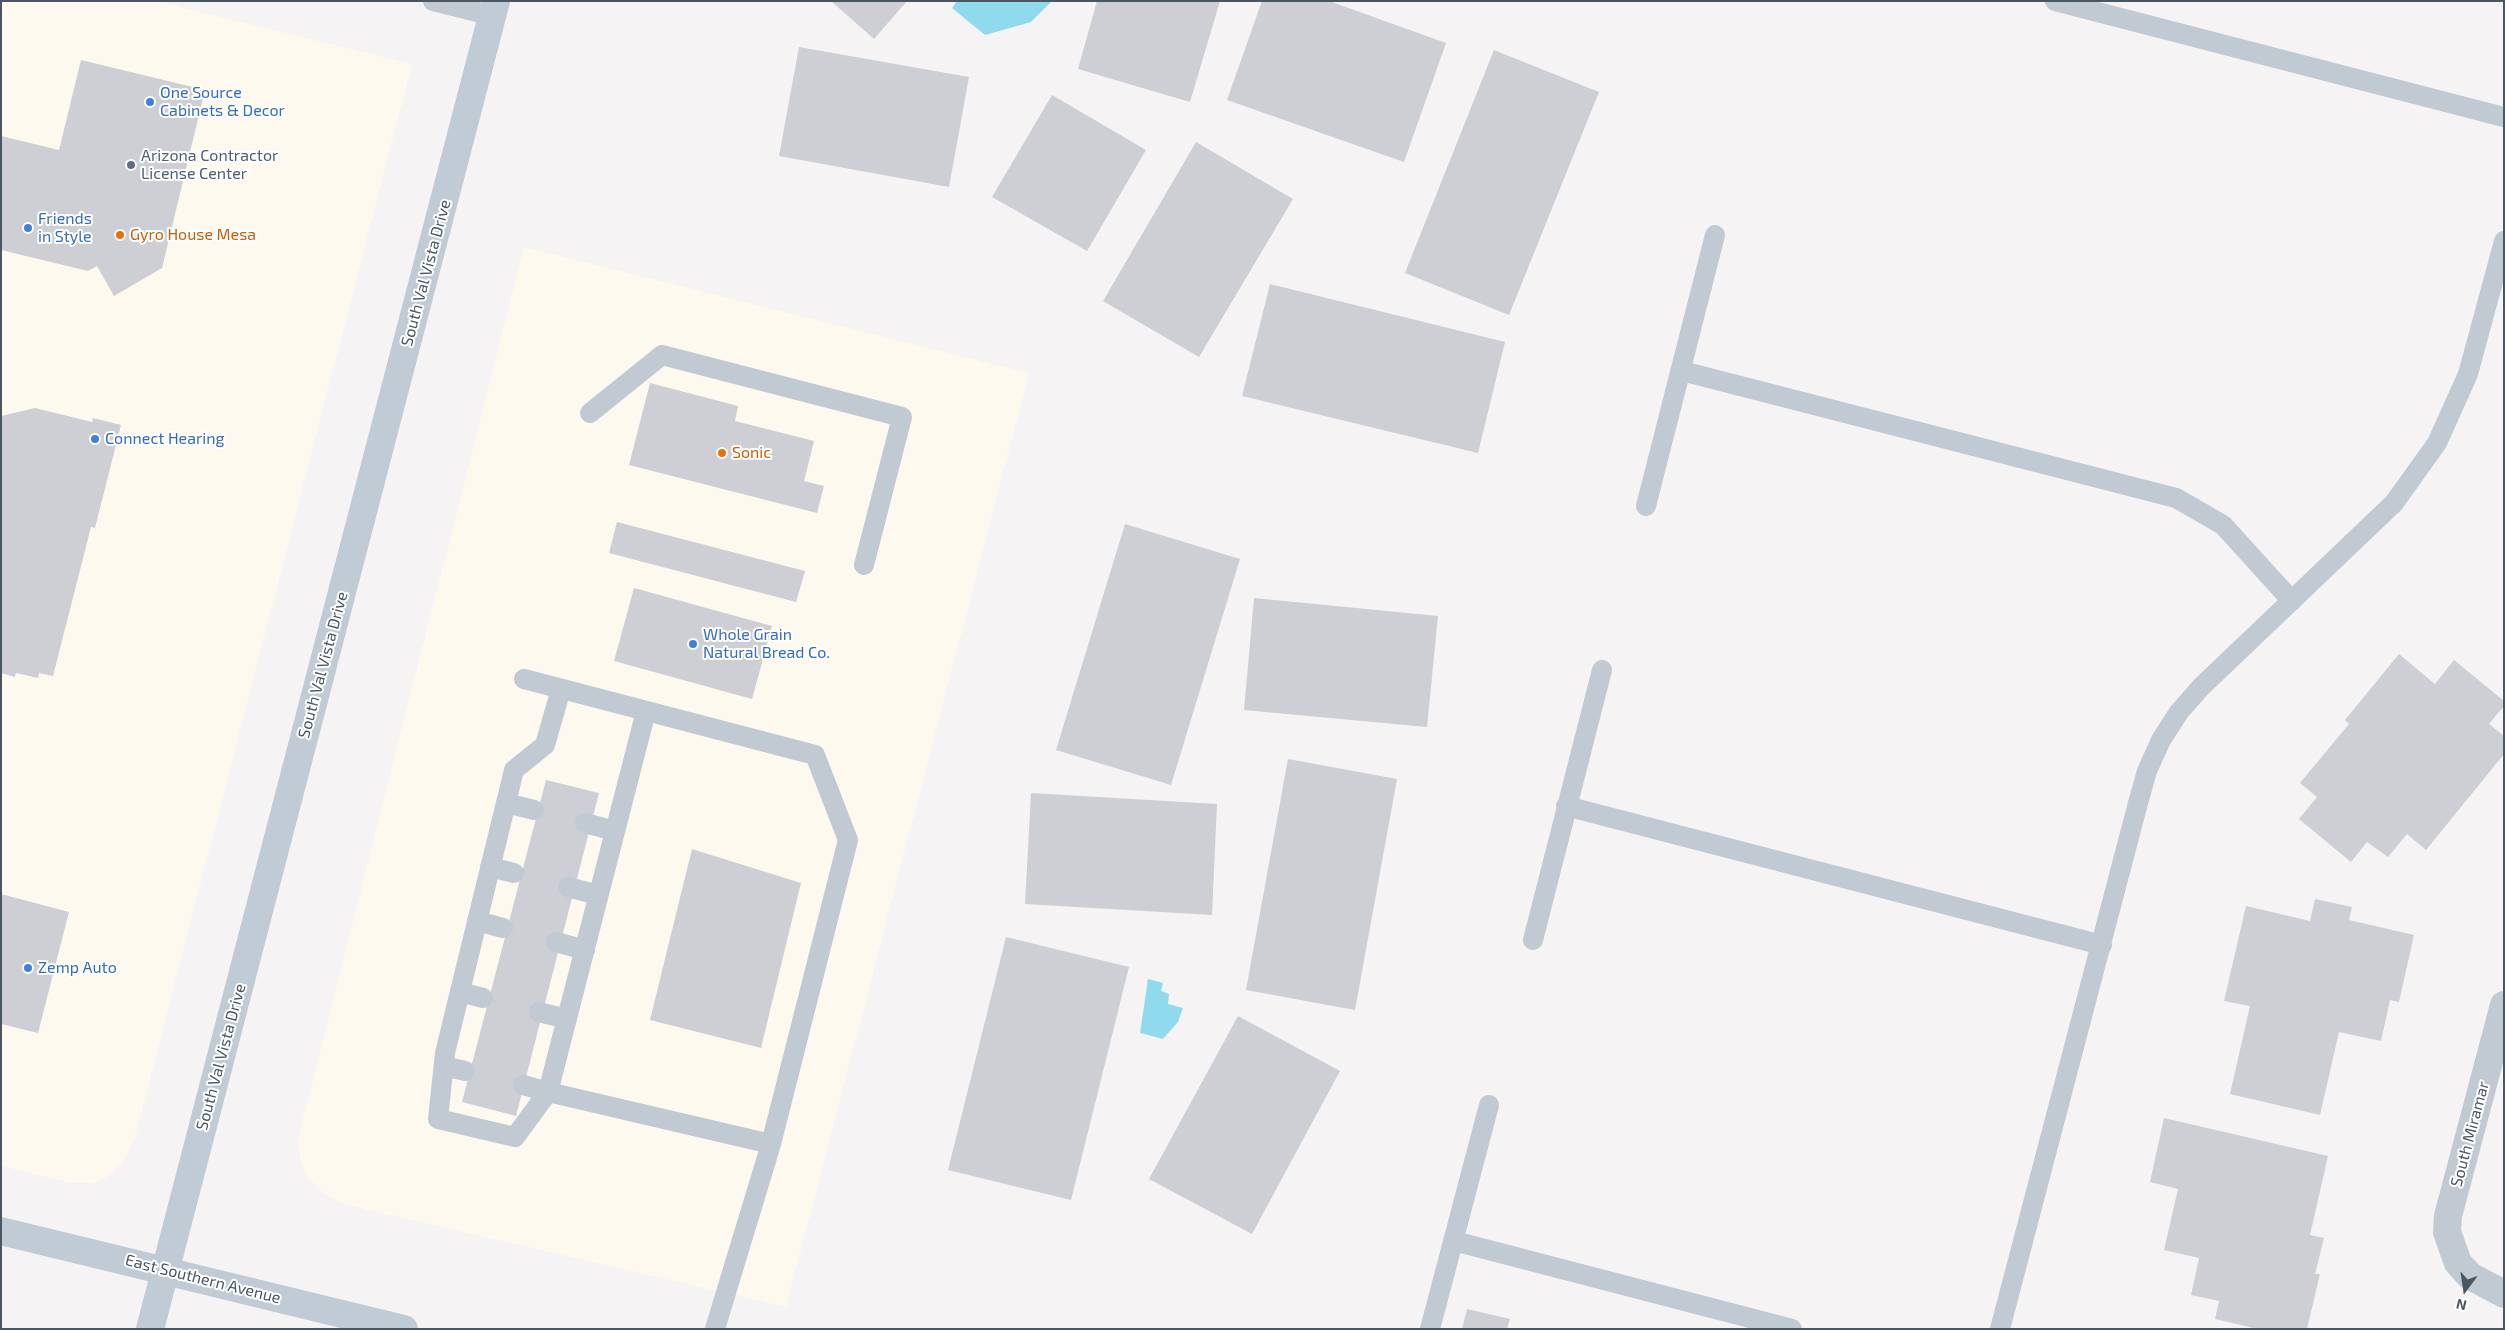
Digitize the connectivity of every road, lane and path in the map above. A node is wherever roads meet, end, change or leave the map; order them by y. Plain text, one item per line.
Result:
1 (433, 1) edge
2 (2055, 1) edge
3 (494, 8) edge
4 (2504, 117) edge
5 (1715, 236) dead end
6 (2504, 241) edge
7 (1682, 371) junction
8 (590, 413) dead end
9 (1646, 506) dead end
10 (864, 565) dead end
11 (2292, 601) junction
12 (1602, 670) dead end
13 (524, 680) dead end
14 (561, 690) junction
15 (646, 711) junction
16 (506, 804) junction
17 (1566, 806) junction
18 (534, 810) dead end
19 (585, 823) dead end
20 (615, 830) junction
21 (490, 867) junction
22 (514, 873) dead end
23 (568, 887) dead end
24 (598, 896) junction
25 (477, 921) junction
26 (503, 928) dead end
27 (1533, 940) dead end
28 (556, 942) dead end
29 (2102, 944) junction
30 (584, 950) junction
31 (460, 992) junction
32 (483, 998) dead end
33 (2504, 1005) edge
34 (539, 1012) dead end
35 (567, 1019) junction
36 (444, 1066) junction
37 (465, 1072) dead end
38 (523, 1085) dead end
39 (548, 1092) junction
40 (1489, 1105) dead end
41 (771, 1144) junction
42 (1, 1231) edge
43 (1454, 1242) junction
44 (165, 1270) junction
45 (2504, 1294) edge
46 (150, 1329) edge
47 (404, 1329) edge
48 (715, 1329) edge
49 (1430, 1329) edge
50 (1792, 1329) edge
51 (2000, 1329) edge

1 - 3 lane
2 - 4 lane
3 - 44 main road, South Val Vista Drive
5 - 7 lane
6 - 11 lane
7 - 9 lane
7 - 11 lane
8 - 10 lane
11 - 29 lane
12 - 17 lane
13 - 14 lane
14 - 15 lane
14 - 16 lane
15 - 20 lane
15 - 41 lane
16 - 18 lane
16 - 21 lane
17 - 27 lane
17 - 29 lane
19 - 20 lane
20 - 24 lane
21 - 22 lane
21 - 25 lane
23 - 24 lane
24 - 30 lane
25 - 26 lane
25 - 31 lane
28 - 30 lane
29 - 51 lane
30 - 35 lane
31 - 32 lane
31 - 36 lane
33 - 45 street, South Miramar
34 - 35 lane
35 - 39 lane
36 - 37 lane
36 - 39 lane
38 - 39 lane
39 - 41 lane
40 - 43 lane
41 - 48 lane
42 - 44 main road, East Southern Avenue
43 - 49 lane
43 - 50 lane
44 - 46 main road, South Val Vista Drive
44 - 47 main road, East Southern Avenue

